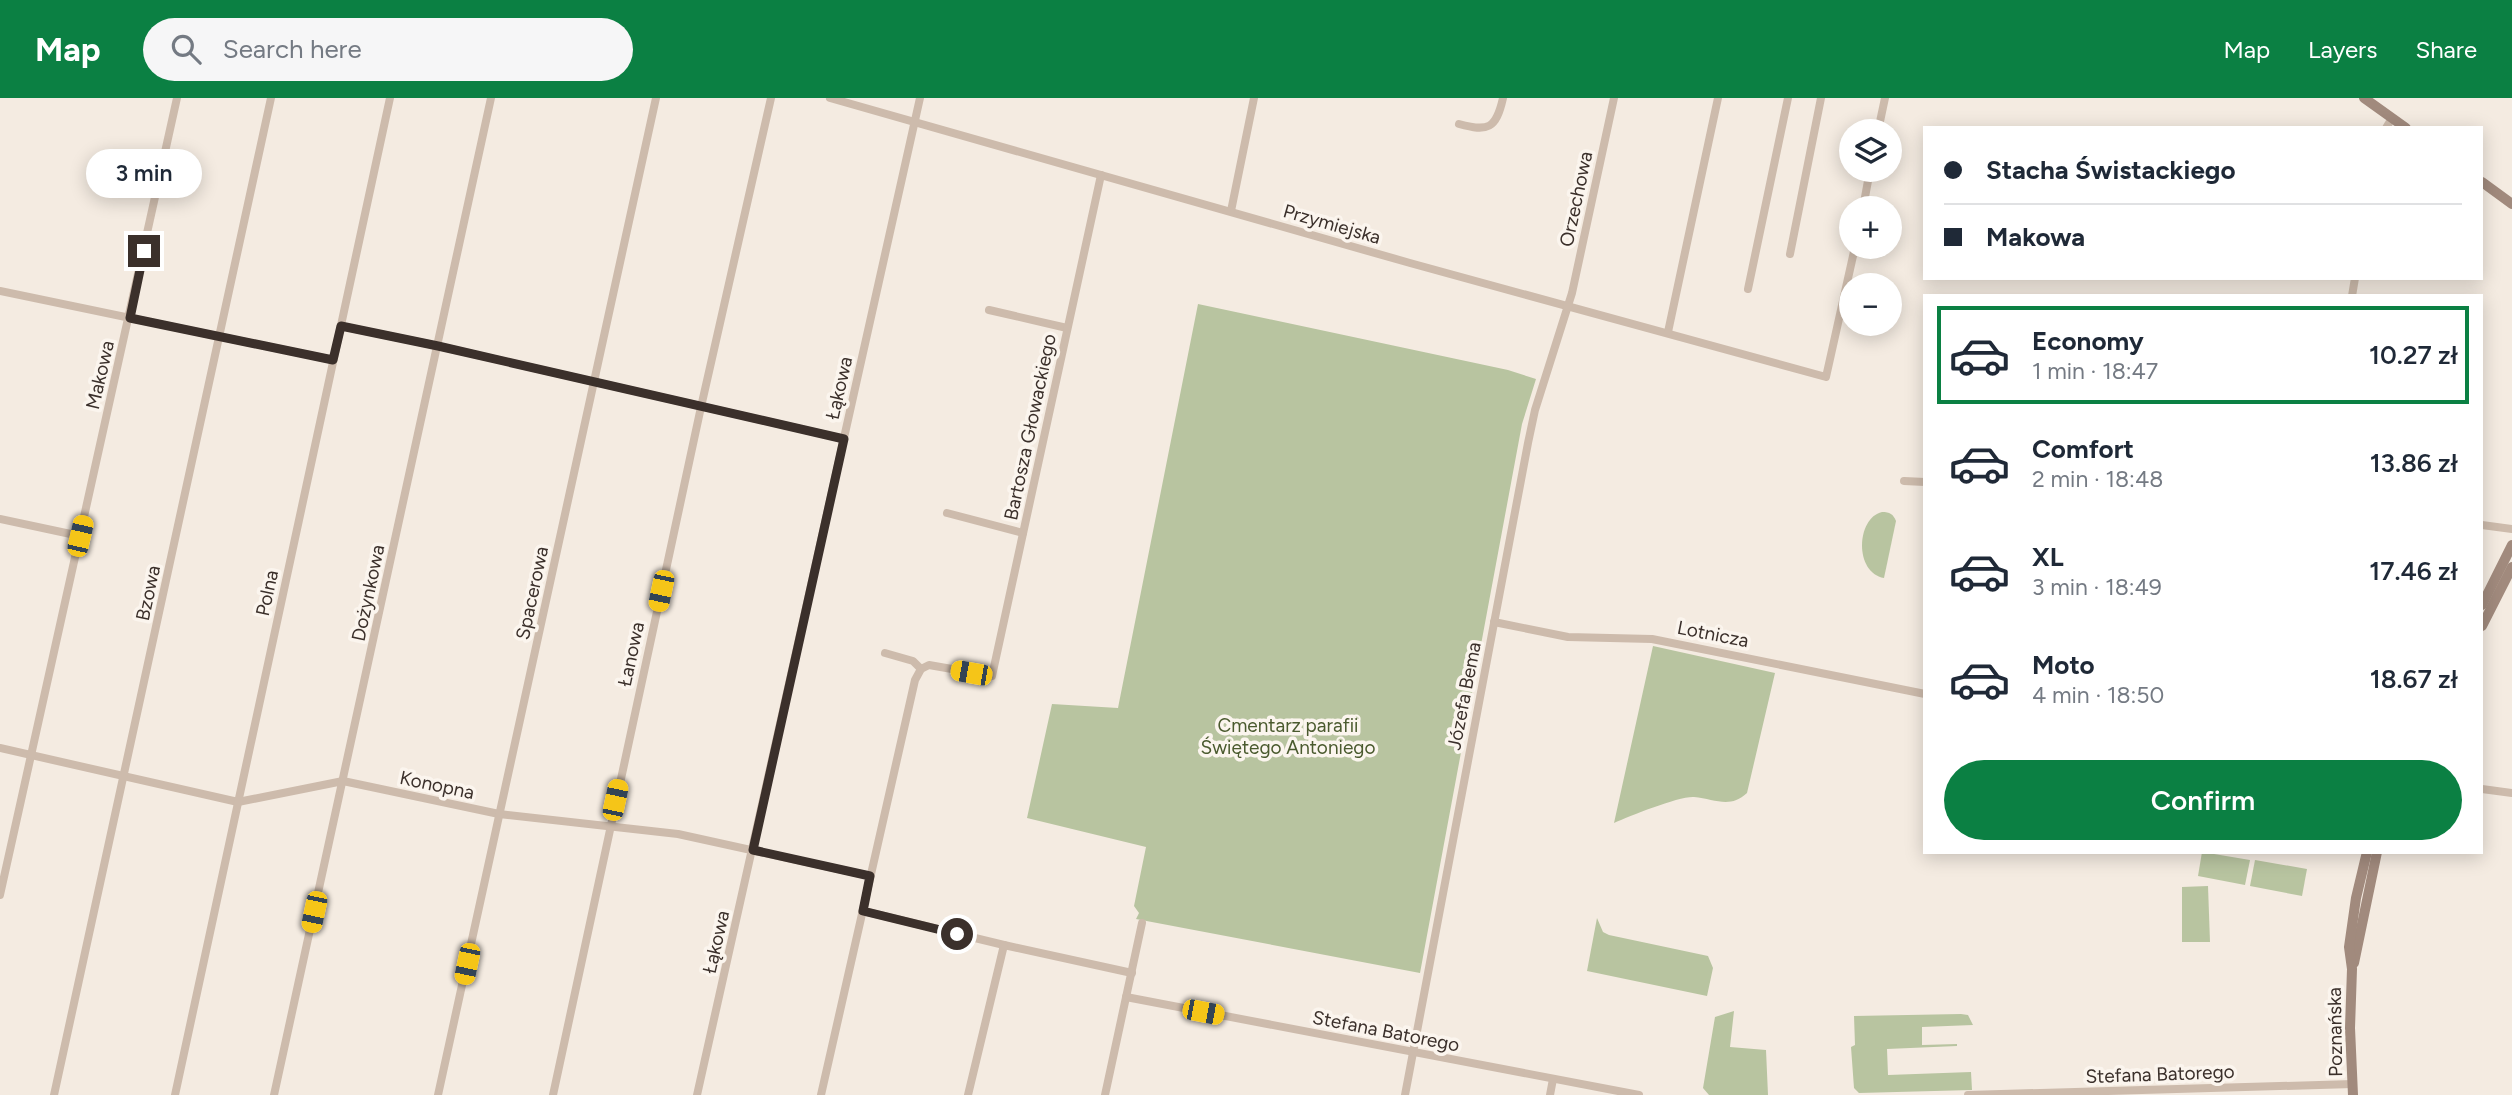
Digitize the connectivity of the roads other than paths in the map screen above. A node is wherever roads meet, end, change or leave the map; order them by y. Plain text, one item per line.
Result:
1 (177, 98) edge
2 (271, 98) edge
3 (390, 98) edge
4 (491, 98) edge
5 (656, 98) edge
6 (771, 98) edge
7 (830, 98) edge
8 (920, 98) edge
9 (1254, 98) edge
10 (1503, 98) edge
11 (1614, 98) edge
12 (1718, 98) edge
13 (1788, 98) edge
14 (1821, 98) edge
15 (1885, 98) edge
16 (2364, 98) edge
17 (1881, 119) edge
18 (915, 122) junction
19 (2389, 123) edge
20 (1459, 124) dead end
21 (1101, 174) junction
22 (2483, 183) edge
23 (2512, 204) edge
24 (1231, 211) junction
25 (1790, 254) dead end
26 (1852, 259) edge
27 (1748, 289) dead end
28 (0, 291) edge
29 (1568, 307) junction
30 (989, 310) dead end
31 (130, 318) junction
32 (341, 326) junction
33 (1067, 328) junction
34 (1668, 332) junction
35 (219, 337) junction
36 (438, 346) junction
37 (333, 360) junction
38 (595, 382) junction
39 (701, 407) junction
40 (844, 439) junction
41 (1904, 481) dead end
42 (1923, 482) edge
43 (947, 513) dead end
44 (0, 519) edge
45 (2483, 526) edge
46 (2512, 529) edge
47 (1023, 533) junction
48 (80, 536) junction
49 (2512, 545) edge
50 (2512, 567) edge
51 (2483, 603) edge
52 (1494, 621) junction
53 (2483, 624) edge
54 (885, 653) dead end
55 (921, 669) junction
56 (1923, 694) edge
57 (0, 748) edge
58 (32, 755) junction
59 (124, 775) junction
60 (343, 780) junction
61 (2483, 789) edge
62 (2512, 793) edge
63 (238, 802) junction
64 (499, 814) junction
65 (610, 826) junction
66 (753, 850) junction
67 (2367, 854) edge
68 (2377, 854) edge
69 (870, 876) junction
70 (0, 895) edge
71 (863, 911) junction
72 (1142, 923) dead end
73 (1004, 945) junction
74 (2352, 970) junction
75 (1132, 973) junction
76 (1126, 997) junction
77 (1413, 1053) junction
78 (1553, 1079) junction
79 (2353, 1090) edge
80 (2230, 1092) edge
81 (2112, 1093) edge
82 (54, 1095) edge
83 (175, 1095) edge
84 (274, 1095) edge
85 (438, 1095) edge
86 (553, 1095) edge
87 (697, 1095) edge
88 (821, 1095) edge
89 (968, 1095) edge
90 (1105, 1095) edge
91 (1405, 1095) edge
92 (1550, 1095) edge
93 (1639, 1095) edge
94 (1968, 1095) edge

1 - 31 street, Makowa
2 - 35 street, Bzowa
3 - 32 street, Polna
4 - 36 street, Dożynkowa
5 - 38 street, Spacerowa
6 - 39 street, Łanowa
7 - 18 street, Przymiejska
8 - 18 street, Łąkowa
9 - 24 street
10 - 20 street
11 - 29 street, Orzechowa
12 - 34 street
13 - 27 street
14 - 25 street
15 - 17 street
16 - 19 main road
18 - 21 street, Przymiejska
18 - 40 street, Łąkowa
21 - 24 street, Przymiejska
21 - 33 street, Bartosza Głowackiego
22 - 23 main road
24 - 29 street, Przymiejska
26 - 34 street, Przymiejska
28 - 31 street
29 - 34 street, Przymiejska
29 - 52 street, Józefa Bema
30 - 33 street, Bartosza Głowackiego
31 - 35 street
31 - 48 street, Makowa
32 - 36 street
32 - 37 street, Polna
33 - 47 street, Bartosza Głowackiego
35 - 37 street
35 - 59 street, Bzowa
36 - 38 street
36 - 60 street, Dożynkowa
37 - 63 street, Polna
38 - 39 street
38 - 64 street, Spacerowa
39 - 40 street
39 - 65 street, Łanowa
40 - 66 street, Łąkowa
41 - 42 street
43 - 47 street, Bartosza Głowackiego
44 - 48 street
45 - 46 street
47 - 55 street, Bartosza Głowackiego
48 - 58 street, Makowa
49 - 51 main road
50 - 53 main road
52 - 56 street, Lotnicza
52 - 77 street, Józefa Bema
54 - 55 street
55 - 69 street
57 - 58 street, Konopna
58 - 59 street, Konopna
58 - 70 street, Makowa
59 - 63 street, Konopna
59 - 82 street, Bzowa
60 - 63 street, Konopna
60 - 64 street, Konopna
60 - 84 street, Dożynkowa
61 - 62 street
63 - 83 street, Polna
64 - 65 street, Konopna
64 - 85 street, Spacerowa
65 - 66 street, Konopna
65 - 86 street, Łanowa
66 - 69 street, Konopna
66 - 87 street, Łąkowa
67 - 74 main road, Poznańska
68 - 74 main road, Poznańska
69 - 71 street
71 - 73 street
71 - 88 street
72 - 75 street
73 - 75 street
73 - 89 street
74 - 79 main road, Poznańska
75 - 76 street
76 - 77 street, Stefana Batorego
76 - 90 street
77 - 78 street, Stefana Batorego
77 - 91 street, Józefa Bema
78 - 92 street
78 - 93 street, Stefana Batorego
79 - 80 street, Stefana Batorego
80 - 81 street, Stefana Batorego
81 - 94 street, Stefana Batorego

